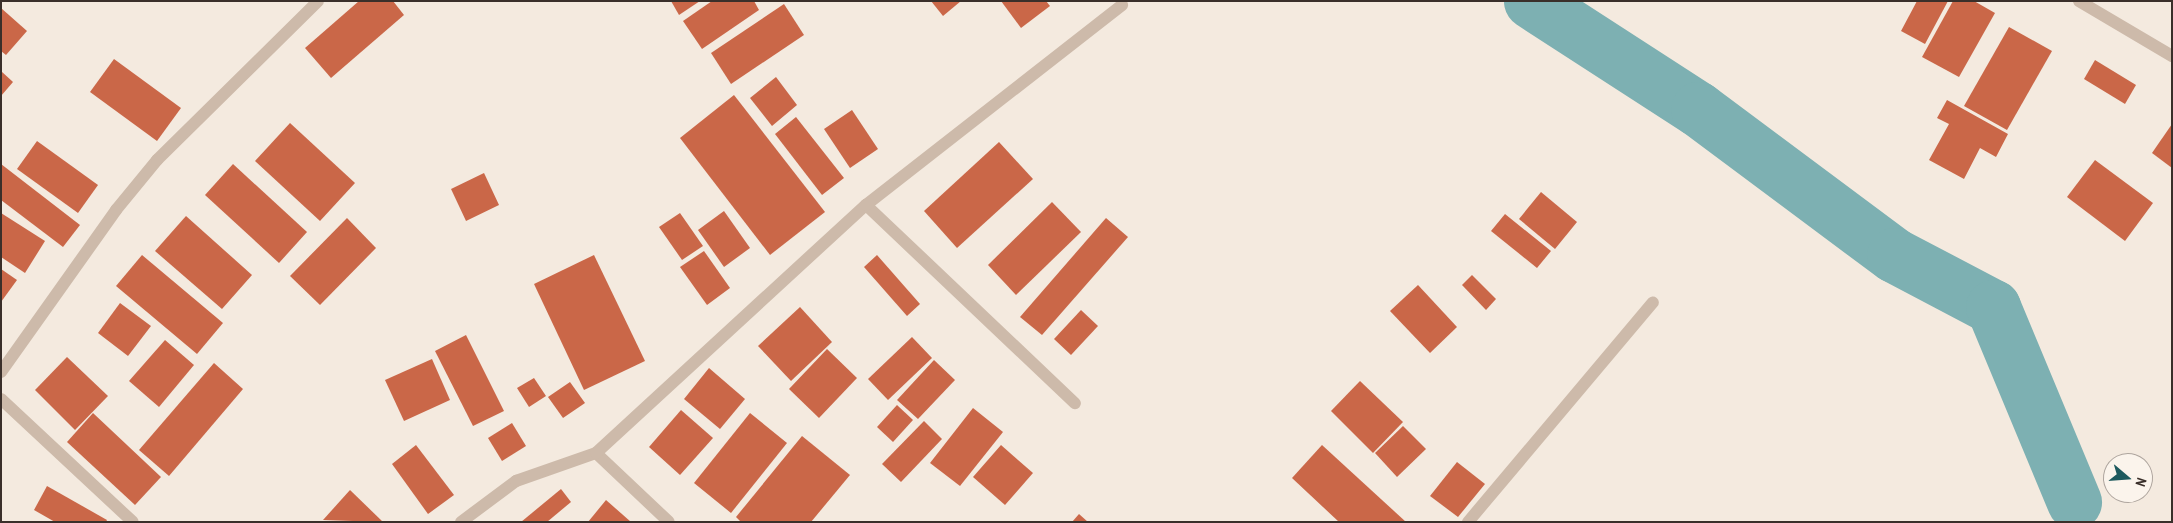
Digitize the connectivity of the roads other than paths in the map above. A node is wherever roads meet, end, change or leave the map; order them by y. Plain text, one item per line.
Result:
1 (318, 1) edge
2 (2078, 1) edge
3 (1122, 5) dead end
4 (2172, 56) edge
5 (866, 205) junction
6 (1653, 302) dead end
7 (1, 372) edge
8 (1, 399) edge
9 (1075, 403) dead end
10 (596, 453) junction
11 (133, 522) edge
12 (461, 522) edge
13 (669, 522) edge
14 (1468, 522) edge

1 - 7 street
2 - 4 street
3 - 5 street
5 - 9 street
5 - 10 street
6 - 14 street
8 - 11 street
10 - 12 street
10 - 13 street

